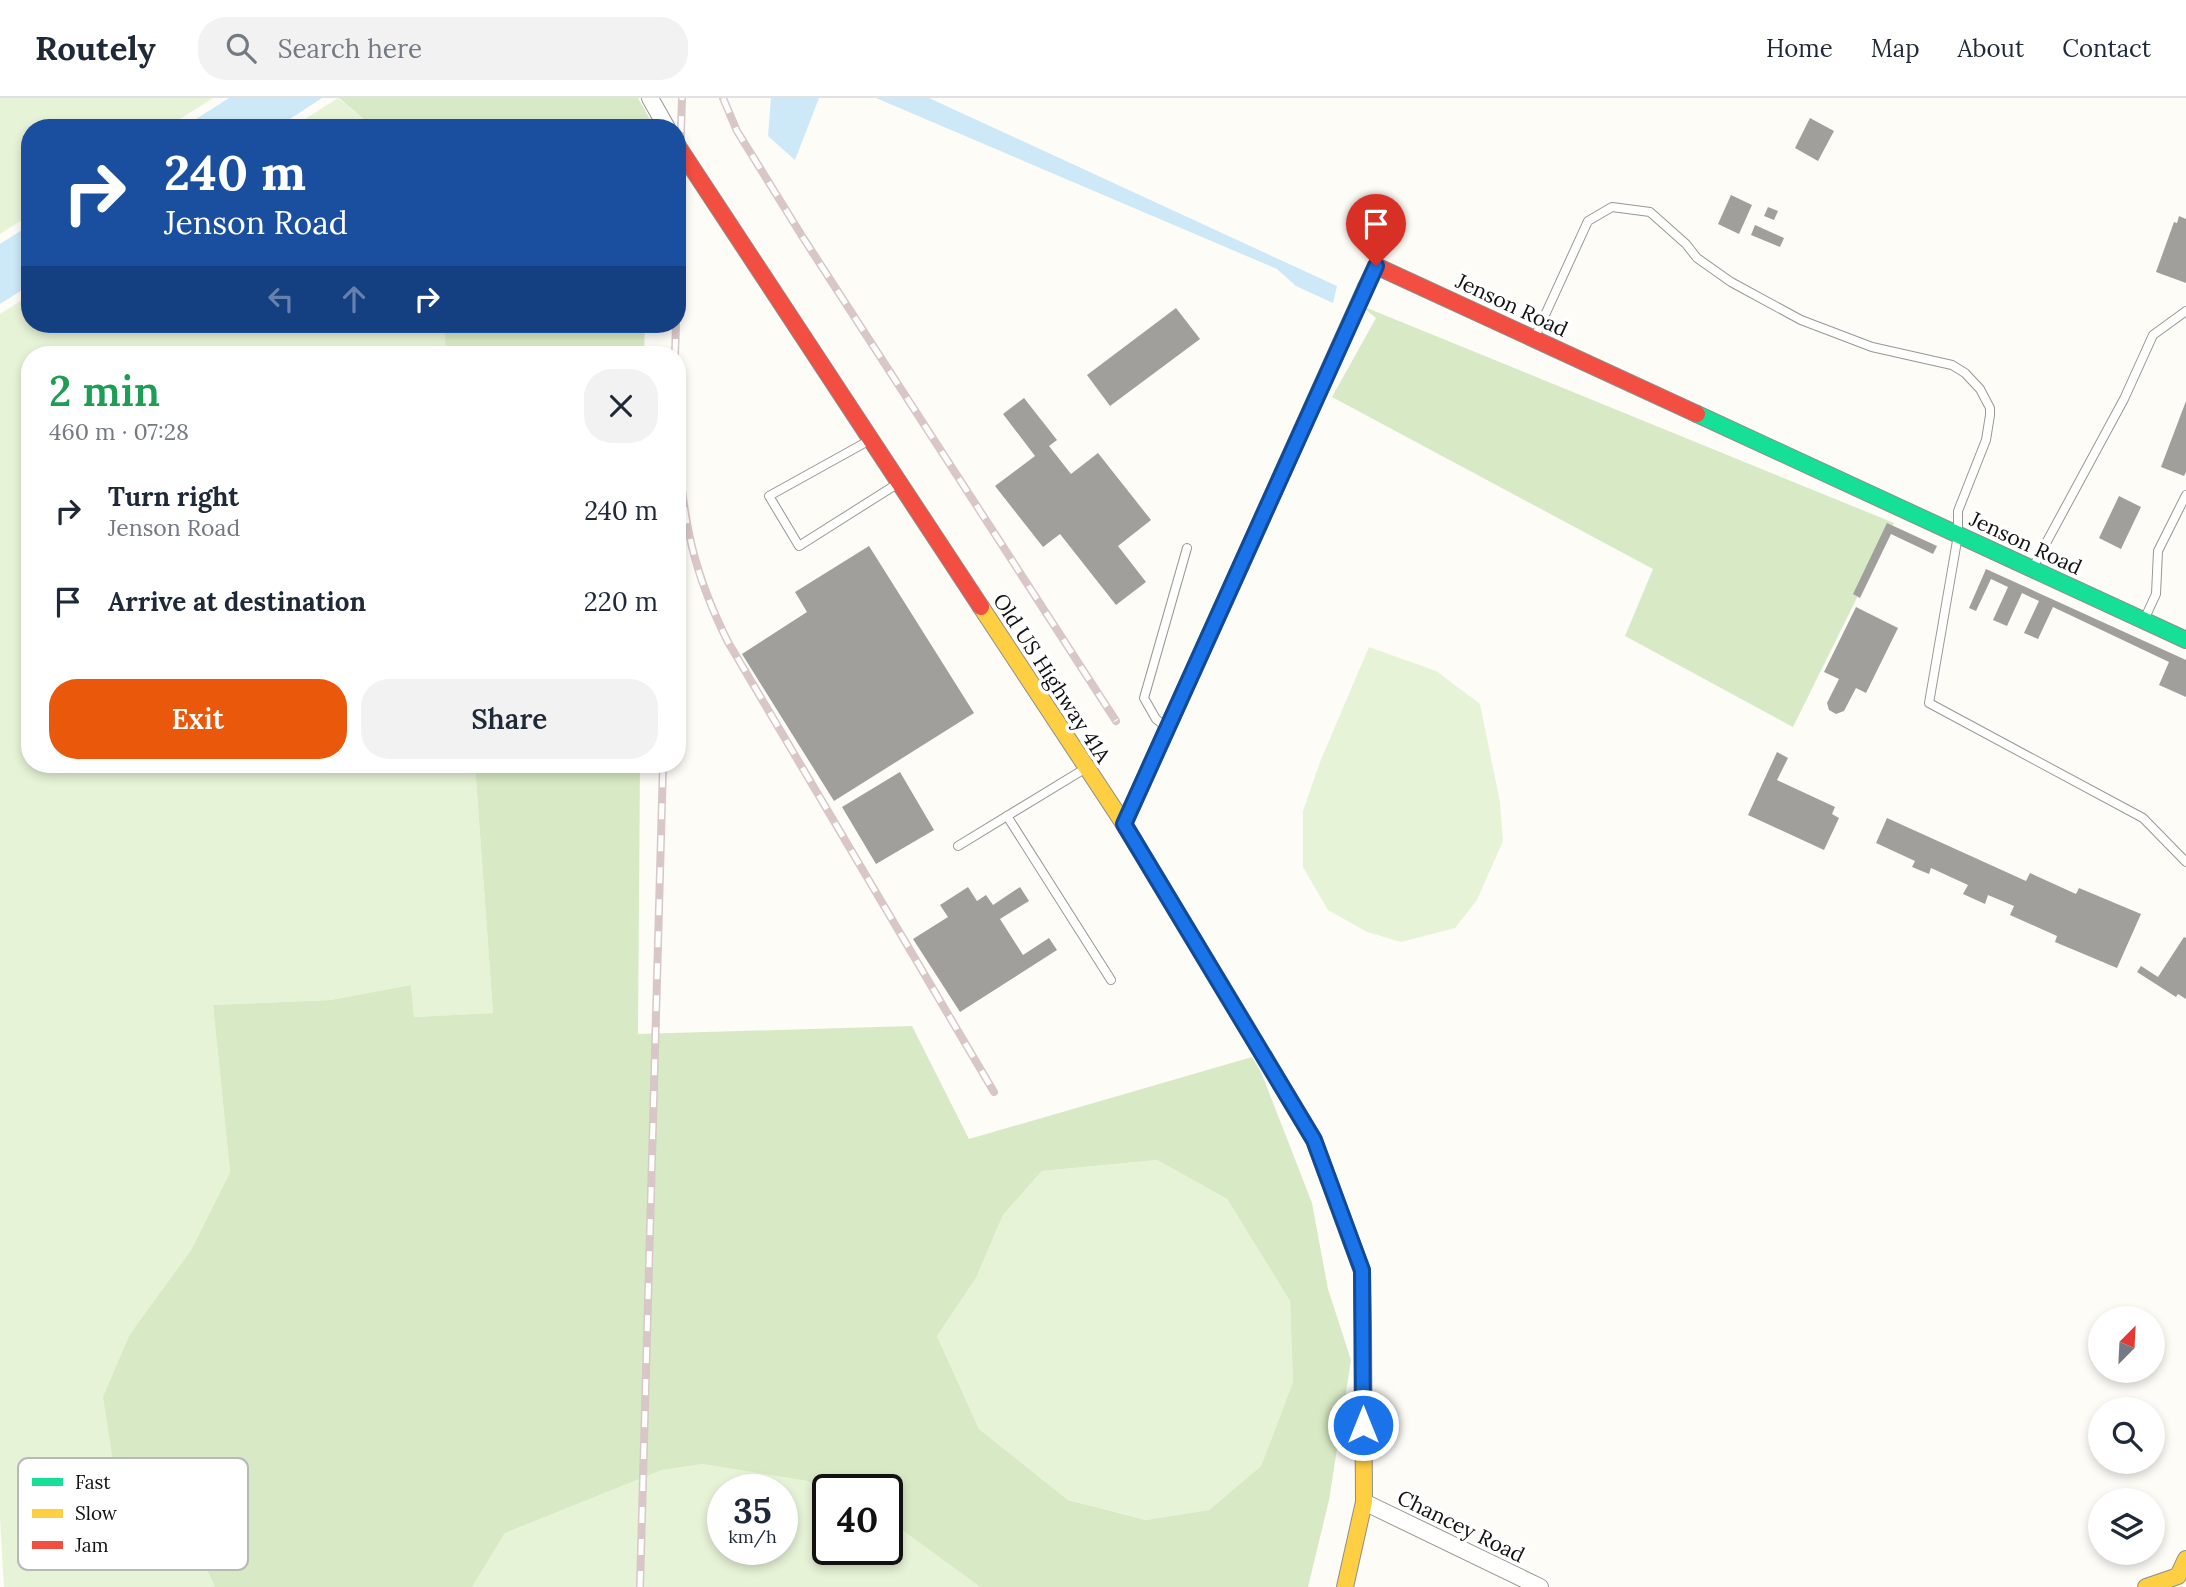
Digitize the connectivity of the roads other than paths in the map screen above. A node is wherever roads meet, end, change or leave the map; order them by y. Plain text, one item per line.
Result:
1 (650, 98) edge
2 (662, 119) edge
3 (686, 159) edge
4 (2186, 311) edge
5 (1534, 339) junction
6 (870, 440) junction
7 (898, 483) junction
8 (2186, 495) edge
9 (1958, 535) junction
10 (1187, 548) dead end
11 (2032, 569) junction
12 (2144, 621) junction
13 (2186, 640) edge
14 (1167, 728) junction
15 (1086, 768) junction
16 (1007, 816) junction
17 (1124, 824) junction
18 (958, 846) dead end
19 (2186, 862) edge
20 (1111, 980) dead end
21 (1364, 1502) junction
22 (2186, 1559) edge
23 (1345, 1587) edge
24 (1541, 1587) edge
25 (2146, 1587) edge

1 - 2 street
3 - 6 street, Old US Highway 41A
4 - 11 lane
5 - 9 street, Jenson Road
5 - 9 lane
5 - 14 street, Jenson Road
6 - 7 street, Old US Highway 41A
6 - 7 lane
7 - 15 street, Old US Highway 41A
8 - 12 lane
9 - 11 street, Jenson Road
9 - 19 lane
10 - 14 lane
11 - 12 street, Jenson Road
12 - 13 street, Jenson Road
14 - 17 street, Jenson Road
15 - 16 lane
15 - 17 street, Old US Highway 41A
16 - 18 lane
16 - 20 lane
17 - 21 street, Old US Highway 41A
21 - 23 street, Old US Highway 41A
21 - 24 street, Chancey Road
22 - 25 street

